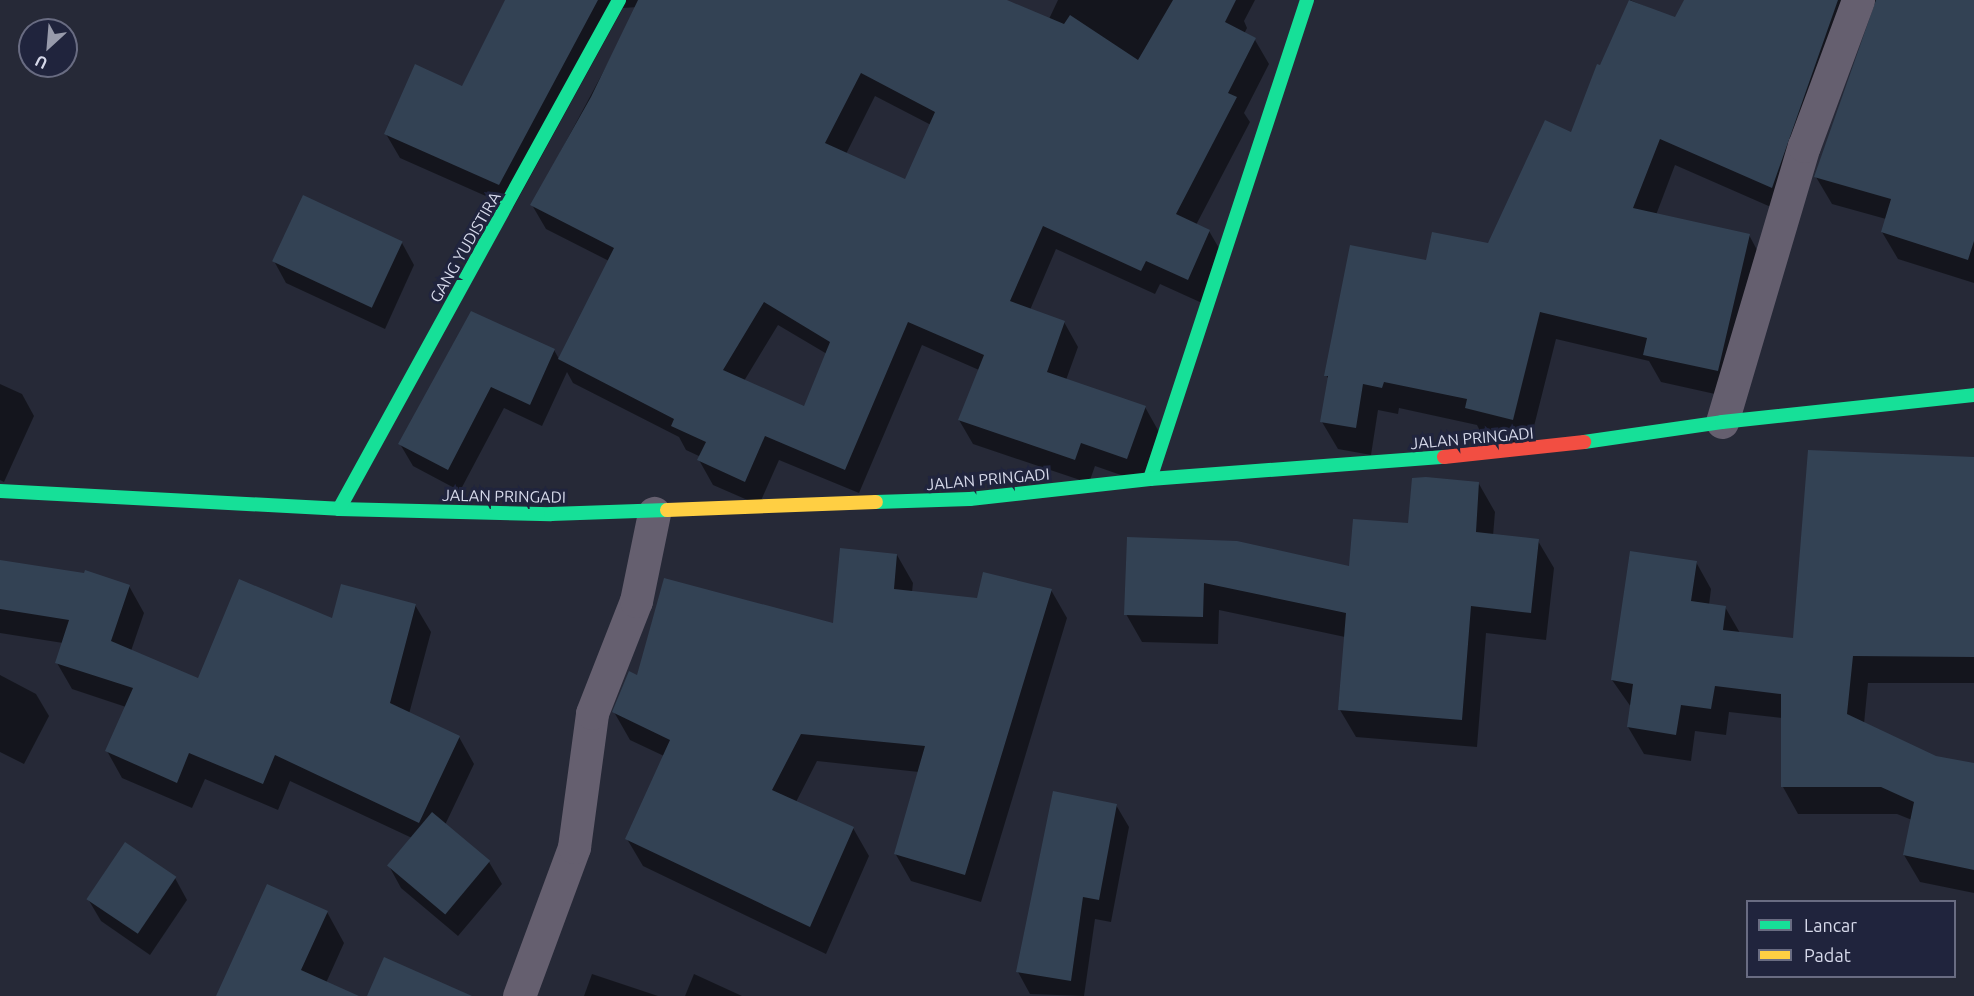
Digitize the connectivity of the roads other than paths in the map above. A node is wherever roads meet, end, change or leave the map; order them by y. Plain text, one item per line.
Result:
1 (619, 0) edge
2 (1307, 0) edge
3 (1858, 0) edge
4 (1974, 395) edge
5 (1722, 422) junction
6 (1150, 479) junction
7 (0, 491) edge
8 (339, 509) junction
9 (654, 513) junction
10 (519, 996) edge

1 - 8 street, GANG YUDISTIRA
2 - 6 street
3 - 5 street
4 - 5 street, JALAN PRINGADI
5 - 6 street, JALAN PRINGADI
6 - 9 street, JALAN PRINGADI
7 - 8 street, JALAN PRINGADI
8 - 9 street, JALAN PRINGADI
9 - 10 street

